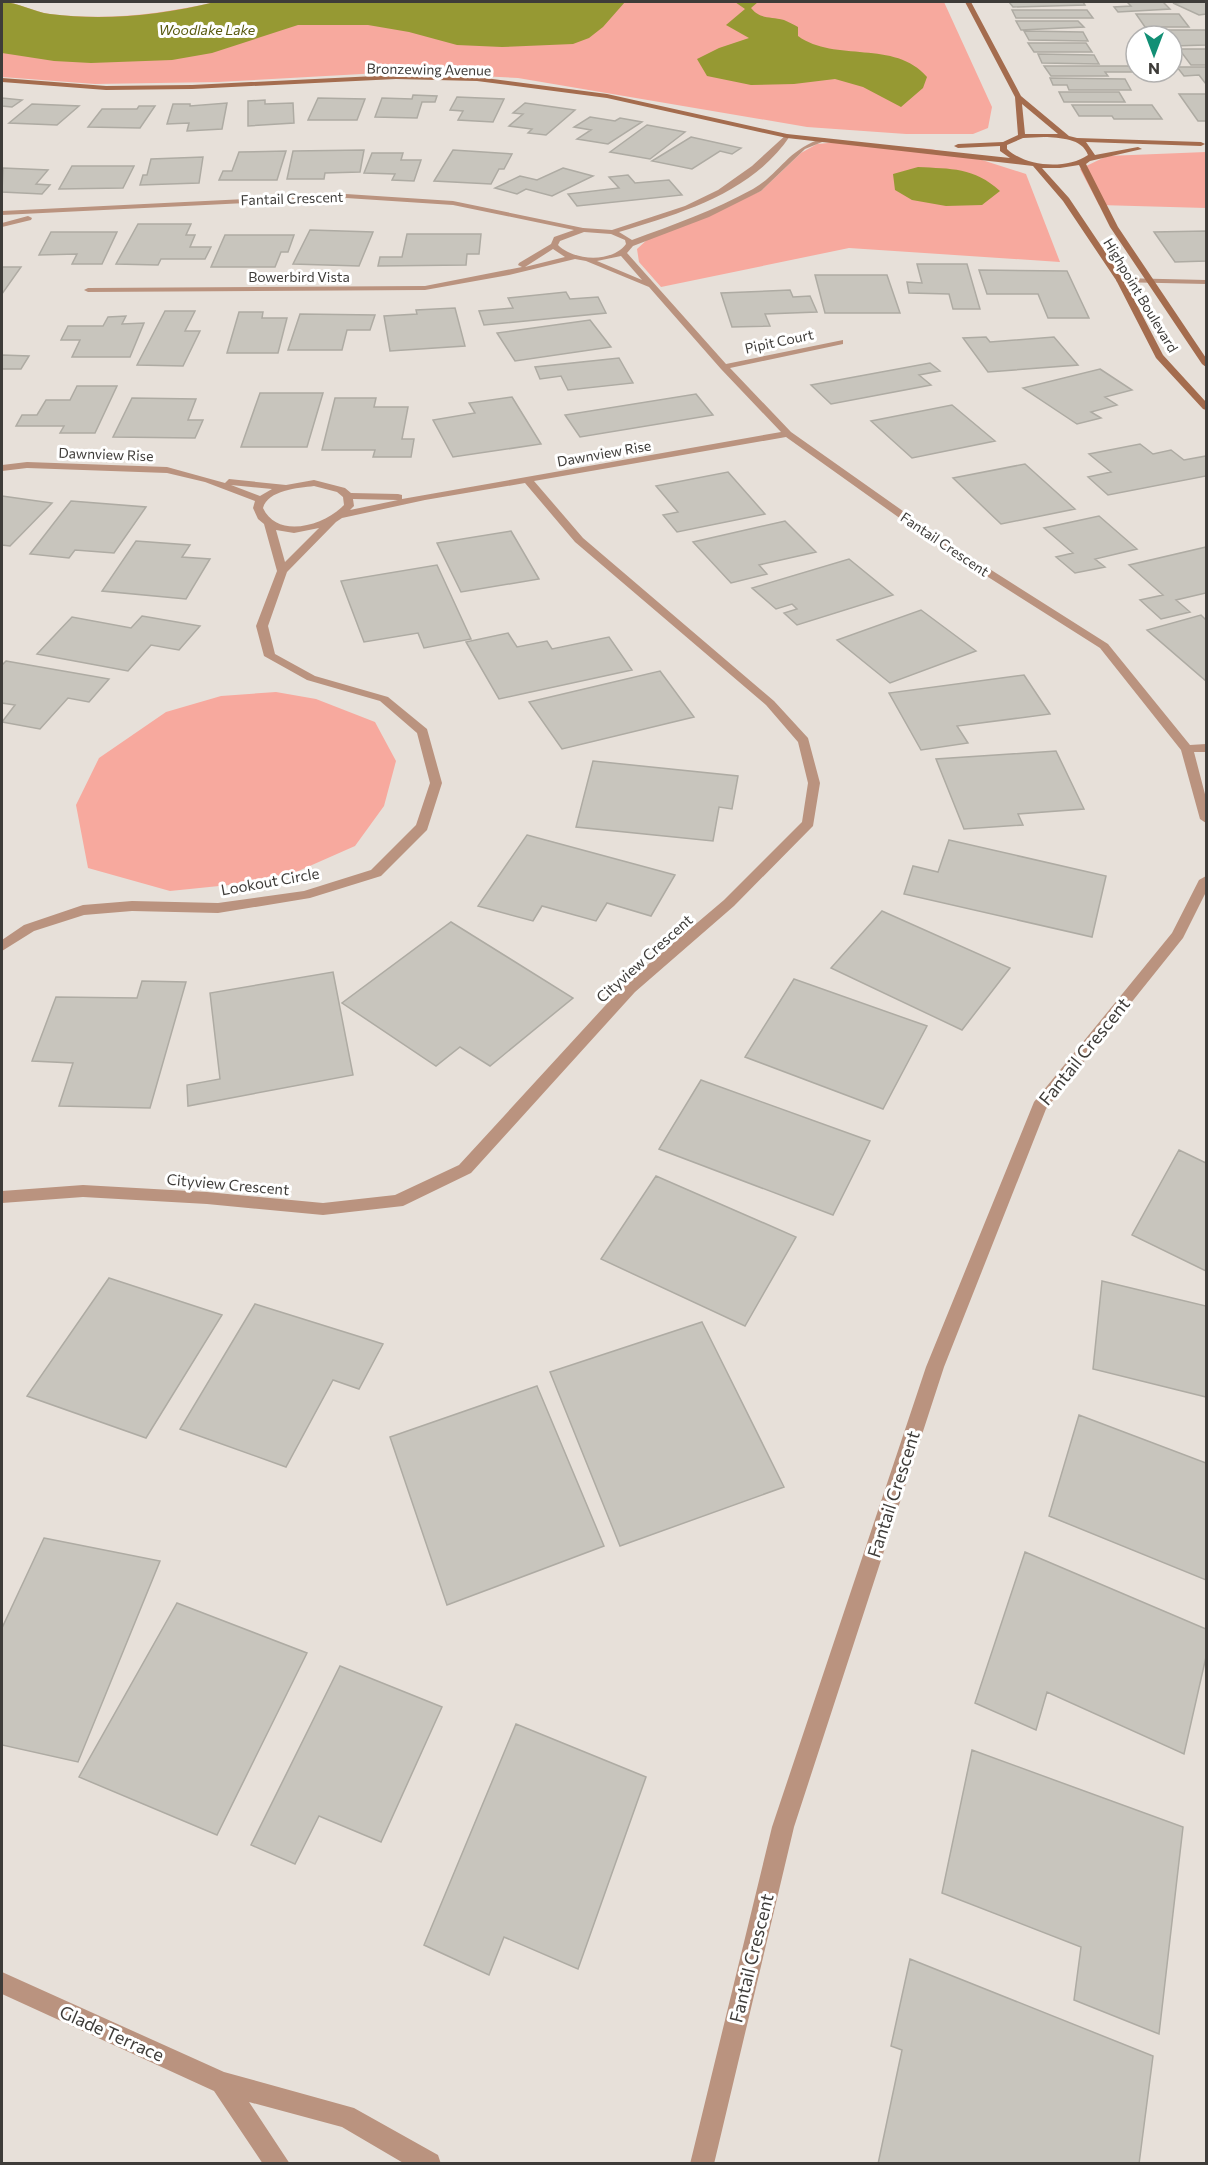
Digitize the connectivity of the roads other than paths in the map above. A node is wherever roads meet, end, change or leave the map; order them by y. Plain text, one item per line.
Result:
1 (968, 2) edge
2 (2, 80) edge
3 (1018, 97) junction
4 (787, 136) junction
5 (1022, 136) junction
6 (1070, 139) junction
7 (824, 140) junction
8 (1004, 144) junction
9 (1204, 144) edge
10 (886, 147) junction
11 (1086, 161) junction
12 (1023, 162) junction
13 (1035, 164) junction
14 (60, 208) junction
15 (2, 213) edge
16 (524, 218) junction
17 (2, 225) edge
18 (583, 230) junction
19 (612, 231) junction
20 (556, 242) junction
21 (630, 244) junction
22 (623, 253) junction
23 (574, 257) junction
24 (584, 259) junction
25 (509, 273) junction
26 (1120, 280) junction
27 (1150, 281) junction
28 (1206, 282) edge
29 (651, 286) junction
30 (88, 290) dead end
31 (840, 342) dead end
32 (1206, 364) edge
33 (724, 367) junction
34 (1206, 407) edge
35 (788, 434) junction
36 (2, 468) edge
37 (208, 480) junction
38 (529, 481) junction
39 (283, 487) junction
40 (348, 496) junction
41 (425, 497) junction
42 (261, 500) junction
43 (343, 516) junction
44 (331, 522) junction
45 (269, 523) junction
46 (282, 571) junction
47 (1206, 748) edge
48 (1187, 749) junction
49 (1206, 819) edge
50 (1206, 880) edge
51 (2, 946) edge
52 (2, 1197) edge
53 (2, 1983) edge
54 (222, 2083) junction
55 (278, 2163) edge
56 (429, 2163) edge
57 (702, 2163) edge

1 - 3 street
2 - 4 street, Bronzewing Avenue
3 - 5 street
3 - 6 street
4 - 7 street, Bronzewing Avenue
4 - 19 street
5 - 6 street
5 - 8 street
6 - 9 street
6 - 11 street, Highpoint Boulevard
7 - 10 street, Bronzewing Avenue
7 - 21 street
8 - 10 street, Bronzewing Avenue
8 - 12 street
9 - 11 street
10 - 12 street, Bronzewing Avenue
11 - 13 street, Bronzewing Avenue
11 - 27 street, Highpoint Boulevard
12 - 13 street, Bronzewing Avenue
13 - 26 street, Highpoint Boulevard
14 - 15 street, Fantail Crescent
14 - 16 street, Fantail Crescent
14 - 17 street, Fantail Crescent
16 - 18 street, Fantail Crescent
16 - 20 street, Fantail Crescent
18 - 19 street
18 - 20 street, Bowerbird Vista
19 - 21 street
20 - 23 street, Fantail Crescent
20 - 25 street, Bowerbird Vista
21 - 22 street
22 - 24 street
22 - 29 street, Fantail Crescent
23 - 24 street
23 - 25 street, Bowerbird Vista
24 - 29 street, Fantail Crescent
25 - 30 street, Bowerbird Vista
26 - 27 street
26 - 34 street, Highpoint Boulevard
27 - 28 street
27 - 32 street, Highpoint Boulevard
29 - 33 street, Fantail Crescent
31 - 33 street, Pipit Court
33 - 35 street, Fantail Crescent
35 - 38 street, Dawnview Rise
35 - 48 street, Fantail Crescent
36 - 37 street, Dawnview Rise
37 - 39 street, Dawnview Rise
37 - 42 street, Dawnview Rise
38 - 41 street, Dawnview Rise
38 - 52 street, Cityview Crescent
39 - 40 street
39 - 42 street
40 - 41 street, Dawnview Rise
40 - 43 street
41 - 43 street, Dawnview Rise
42 - 45 street
43 - 44 street, Dawnview Rise
44 - 45 street
44 - 46 street, Lookout Circle
45 - 46 street
46 - 51 street, Lookout Circle
47 - 48 street
48 - 49 street, Fantail Crescent
50 - 57 street, Fantail Crescent
53 - 54 street, Glade Terrace
54 - 55 street
54 - 56 street, Glade Terrace

